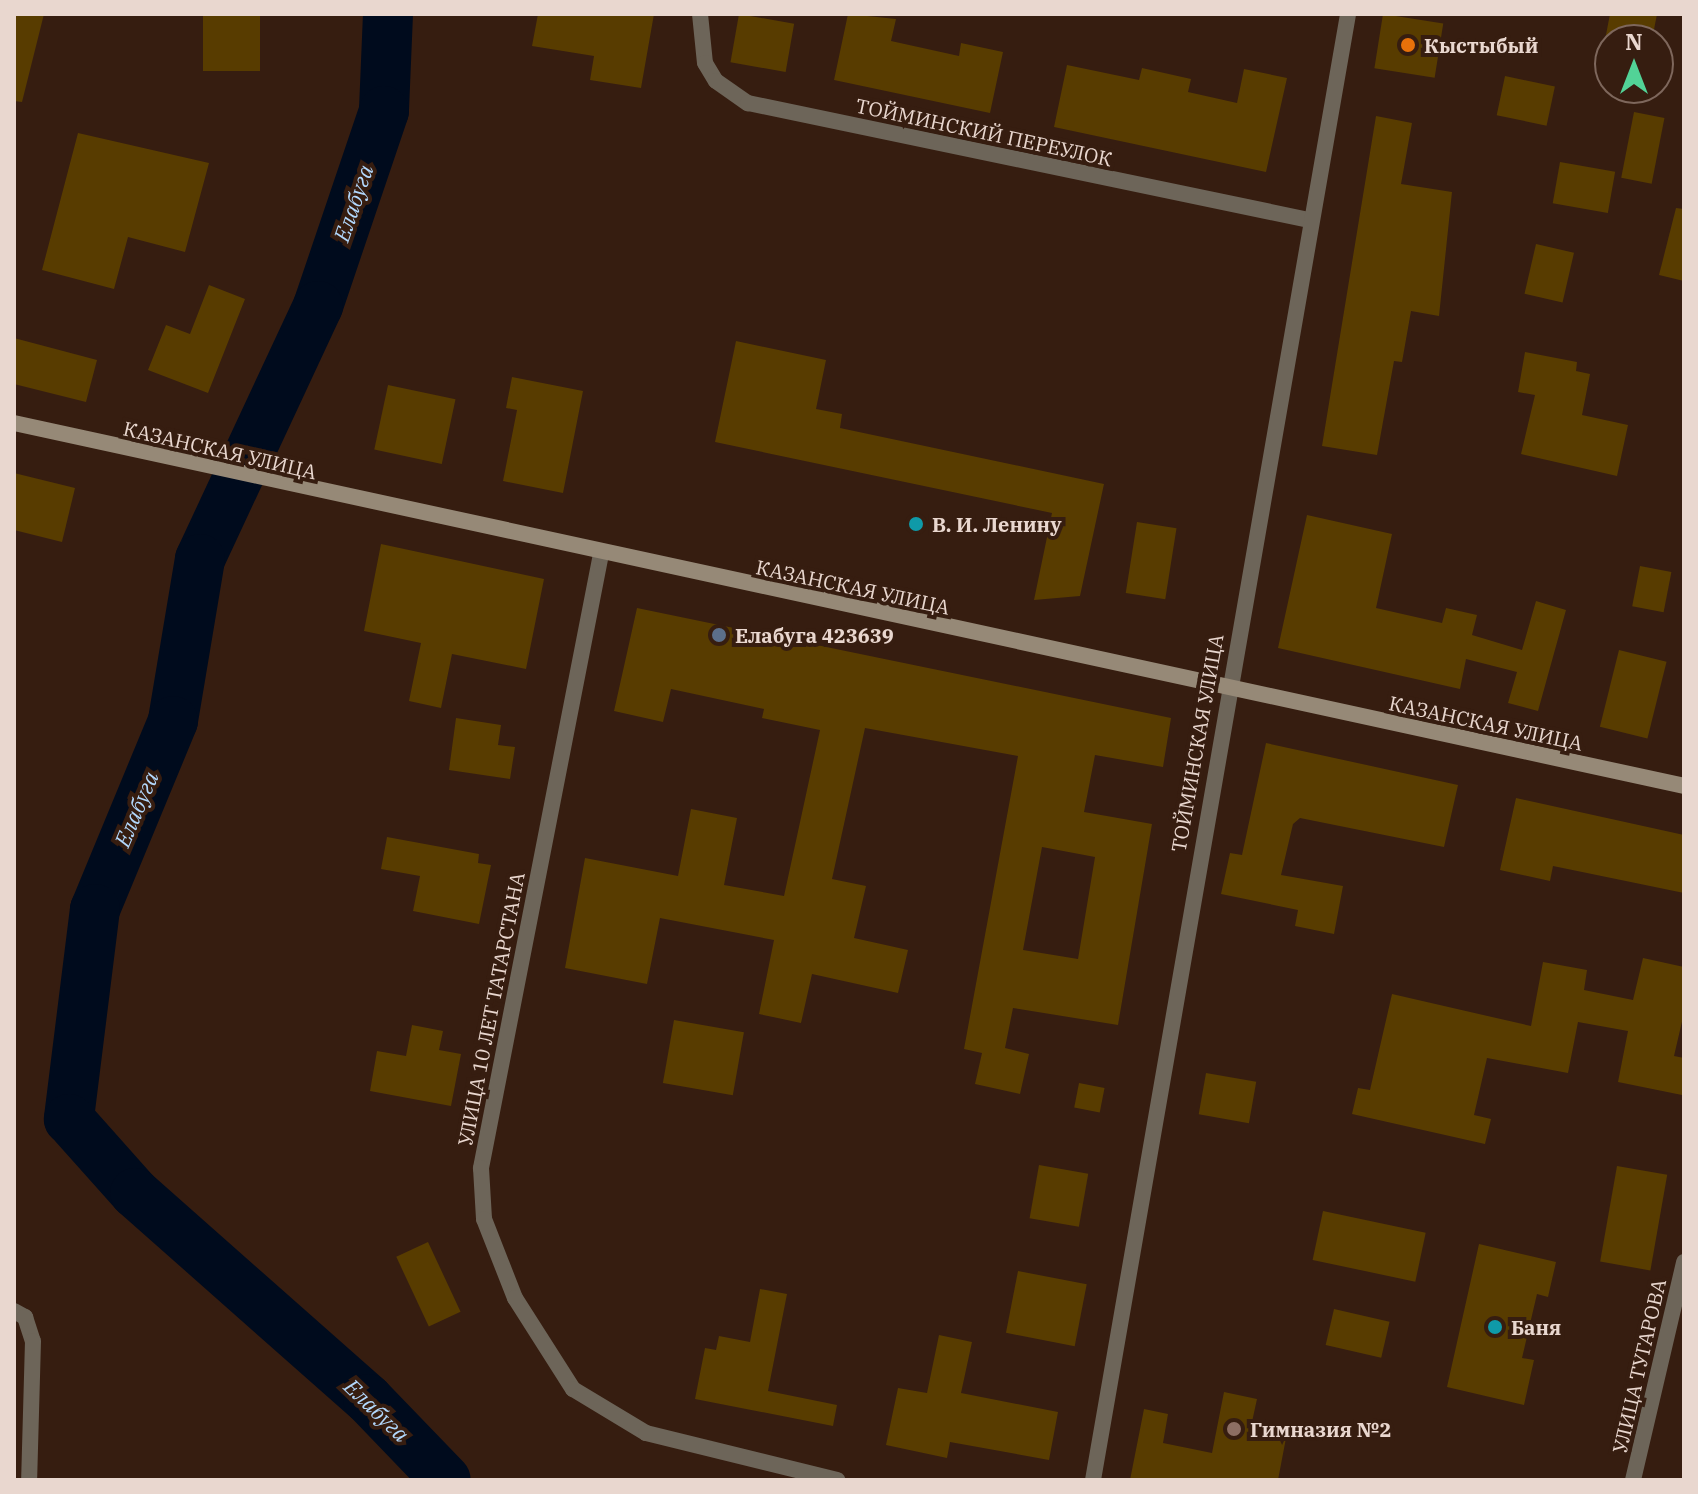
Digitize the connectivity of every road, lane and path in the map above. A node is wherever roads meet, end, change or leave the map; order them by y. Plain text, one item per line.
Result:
1 (1348, 14) edge
2 (699, 19) edge
3 (1309, 220) junction
4 (14, 423) edge
5 (601, 554) junction
6 (1227, 687) junction
7 (1684, 786) edge
8 (1684, 1262) edge
9 (19, 1314) edge
10 (29, 1480) edge
11 (837, 1480) edge
12 (1093, 1480) edge
13 (1633, 1480) edge

1 - 3 street, ТОЙМИНСКАЯ УЛИЦА
2 - 3 street, ТОЙМИНСКИЙ ПЕРЕУЛОК
3 - 6 street, ТОЙМИНСКАЯ УЛИЦА
4 - 5 street, КАЗАНСКАЯ УЛИЦА
5 - 6 street, КАЗАНСКАЯ УЛИЦА
5 - 11 street, УЛИЦА 10 ЛЕТ ТАТАРСТАНА
6 - 7 street, КАЗАНСКАЯ УЛИЦА
6 - 12 street, ТОЙМИНСКАЯ УЛИЦА
8 - 13 street, УЛИЦА ТУГАРОВА
9 - 10 street

